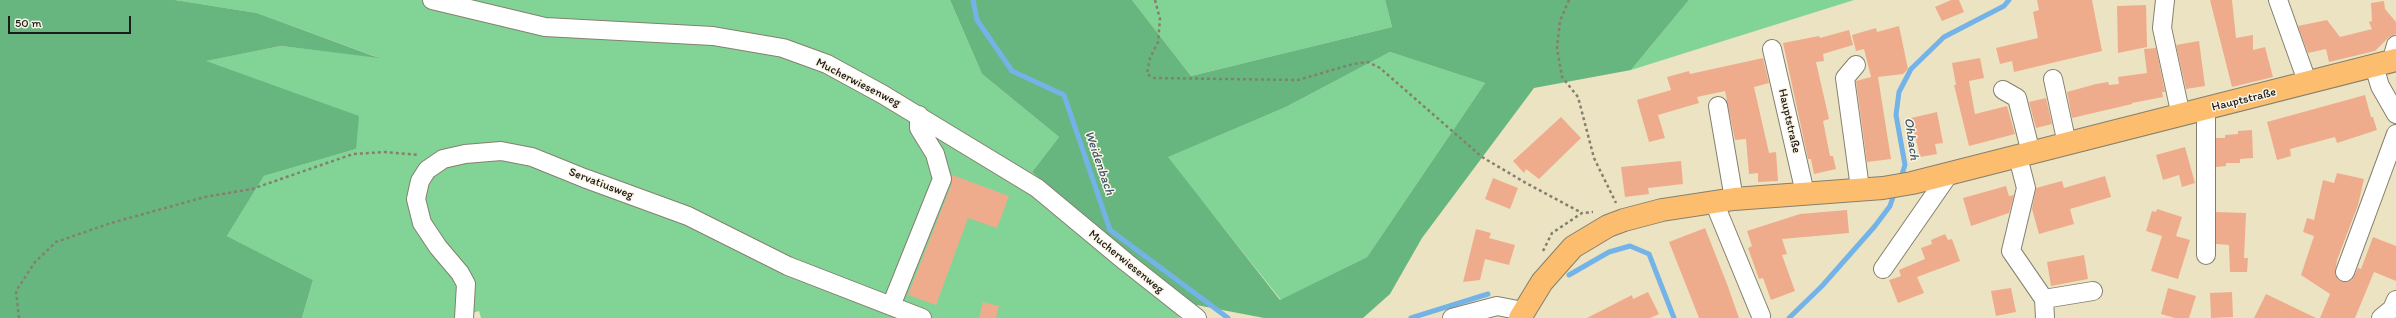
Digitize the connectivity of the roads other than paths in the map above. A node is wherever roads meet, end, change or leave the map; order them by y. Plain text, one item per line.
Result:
1 (432, 0) edge
2 (2165, 0) edge
3 (2278, 0) edge
4 (1772, 49) dead end
5 (2396, 55) edge
6 (1856, 64) dead end
7 (2374, 66) junction
8 (2053, 80) dead end
9 (2308, 84) junction
10 (2003, 90) dead end
11 (1718, 106) dead end
12 (2206, 110) junction
13 (2396, 114) edge
14 (919, 115) junction
15 (2181, 116) junction
16 (2396, 134) edge
17 (2067, 144) junction
18 (2025, 155) junction
19 (1949, 174) junction
20 (1860, 188) junction
21 (1805, 193) junction
22 (1724, 200) junction
23 (2206, 255) dead end
24 (1883, 269) dead end
25 (2346, 272) dead end
26 (2093, 291) dead end
27 (2044, 299) junction
28 (2396, 300) edge
29 (891, 306) junction
30 (1522, 314) edge
31 (1761, 316) dead end
32 (464, 318) edge
33 (922, 318) edge
34 (1197, 318) edge
35 (1452, 318) edge
36 (2045, 318) edge
37 (2381, 318) edge

1 - 14 street, Mucherwiesenweg
2 - 15 street
3 - 9 street
4 - 21 street, Hauptstraße
5 - 7 main road, Hauptstraße
6 - 20 street
7 - 9 main road, Hauptstraße
7 - 13 street
8 - 17 street
9 - 12 main road, Hauptstraße
10 - 18 street
11 - 22 street
12 - 15 main road, Hauptstraße
12 - 23 street
14 - 29 street
14 - 34 street, Mucherwiesenweg
15 - 17 main road, Hauptstraße
16 - 25 street
17 - 18 main road, Hauptstraße
18 - 19 main road, Hauptstraße
18 - 27 street
19 - 20 main road, Hauptstraße
19 - 24 street
20 - 21 main road, Hauptstraße
21 - 22 main road, Hauptstraße
22 - 30 main road, Hauptstraße
22 - 31 street
26 - 27 street
27 - 36 street
28 - 37 street
29 - 32 street, Servatiusweg
29 - 33 street, Servatiusweg
30 - 35 street

